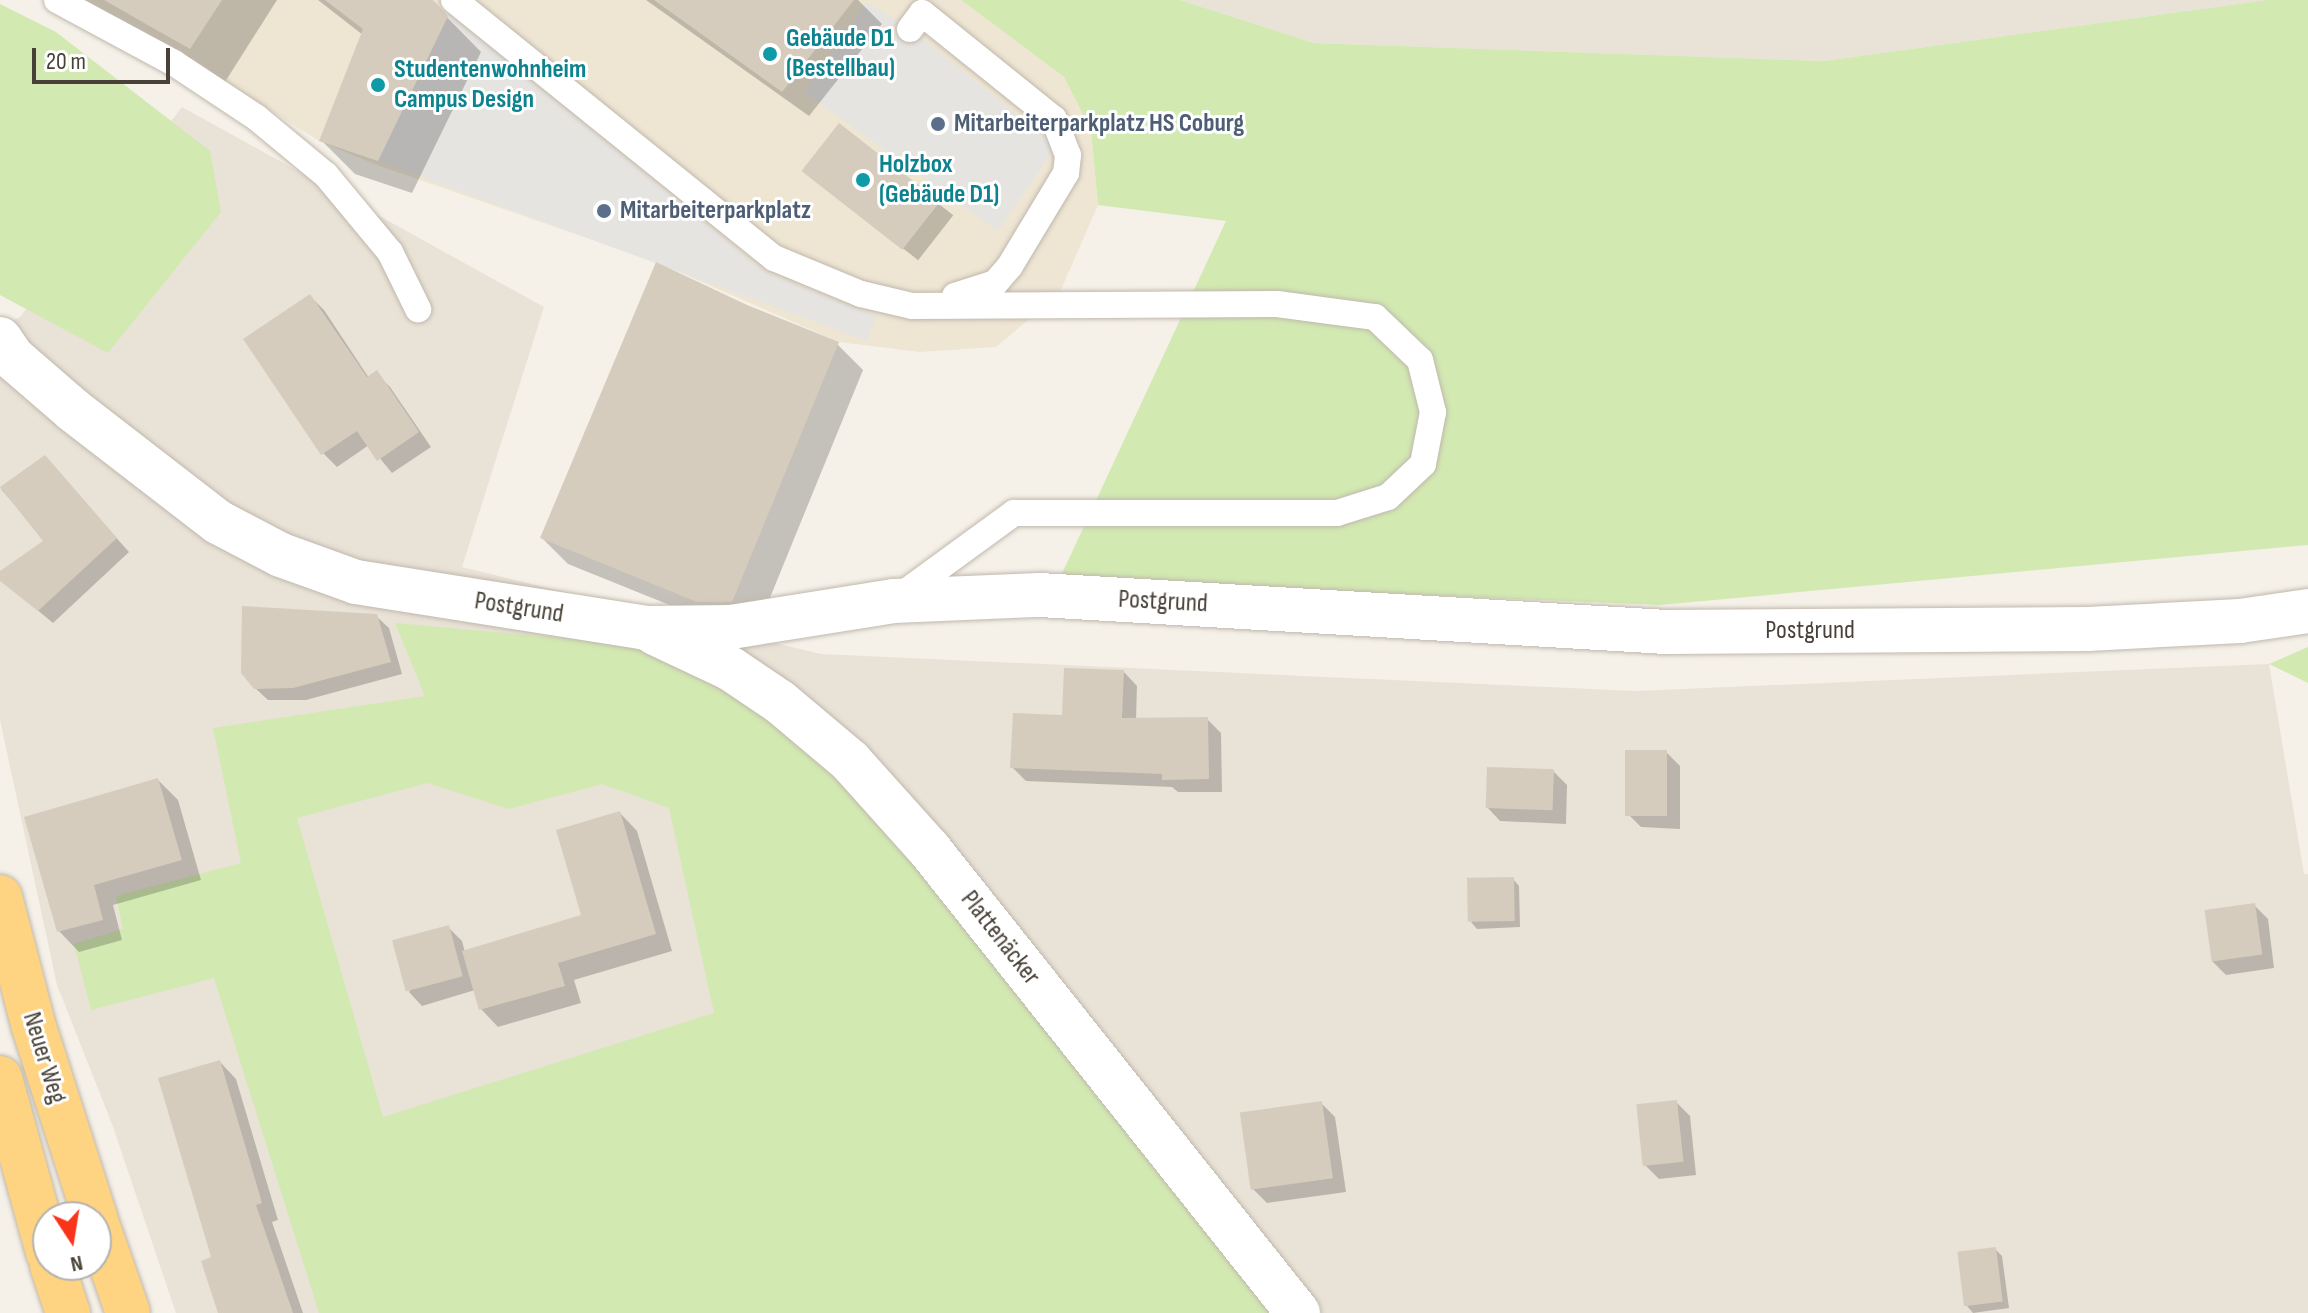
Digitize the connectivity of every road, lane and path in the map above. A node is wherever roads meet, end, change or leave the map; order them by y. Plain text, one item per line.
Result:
1 (57, 0) edge
2 (454, 0) edge
3 (910, 29) dead end
4 (912, 306) junction
5 (418, 309) dead end
6 (0, 339) edge
7 (894, 601) junction
8 (2308, 611) edge
9 (645, 628) junction
10 (0, 897) edge
11 (0, 1078) edge
12 (0, 1164) edge
13 (33, 1201) edge
14 (89, 1201) edge
15 (32, 1227) edge
16 (112, 1267) edge
17 (57, 1281) edge
18 (68, 1313) edge
19 (128, 1313) edge
20 (1298, 1313) edge

1 - 5 lane
2 - 4 lane
3 - 4 lane
4 - 7 lane
6 - 9 street, Postgrund
7 - 8 street, Postgrund
7 - 9 street, Postgrund
9 - 20 street, Plattenäcker
10 - 14 highway, Neuer Weg
11 - 13 highway, Neuer Weg
12 - 15 highway
16 - 19 highway, Neuer Weg
17 - 18 highway, Neuer Weg

